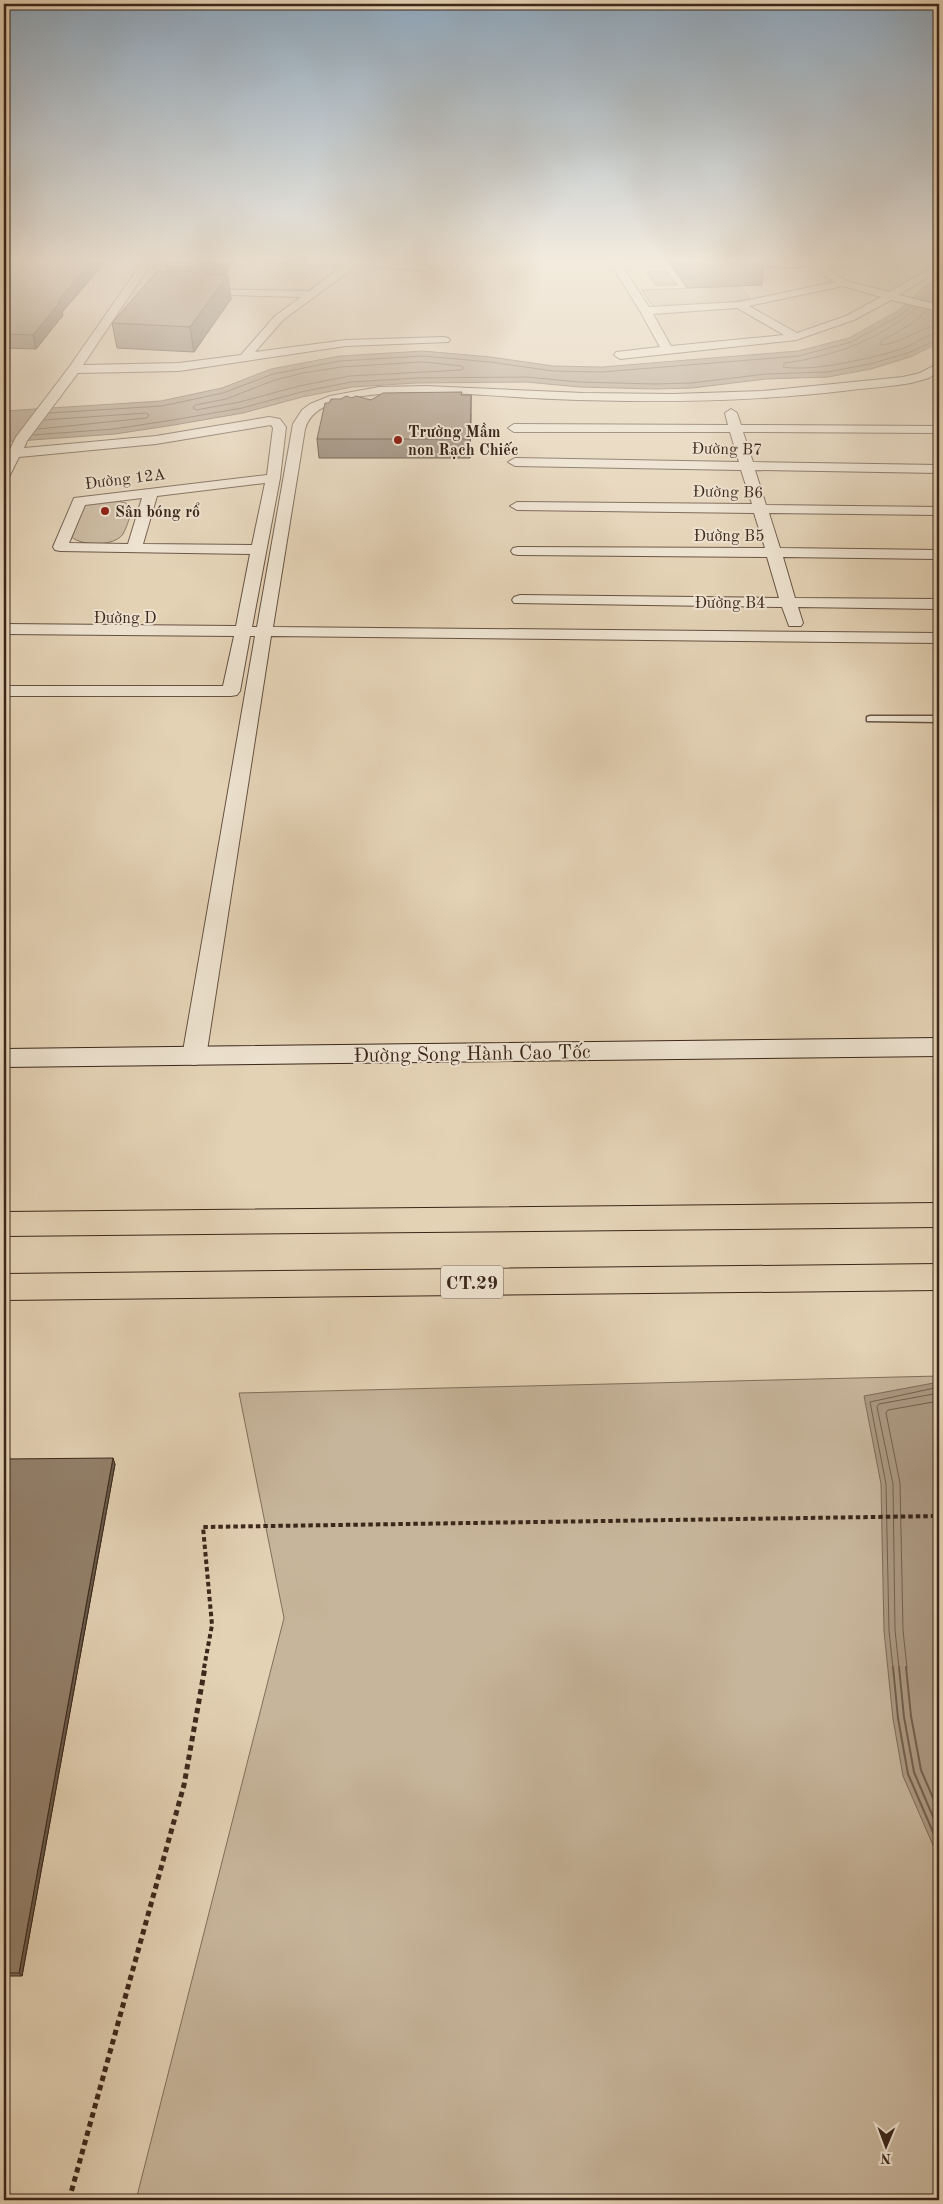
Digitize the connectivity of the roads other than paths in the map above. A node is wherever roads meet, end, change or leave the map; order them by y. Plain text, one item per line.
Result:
1 (80, 361) edge
2 (216, 361) edge
3 (939, 367) edge
4 (74, 369) junction
5 (726, 397) junction
6 (514, 428) dead end
7 (735, 428) junction
8 (935, 428) dead end
9 (9, 455) edge
10 (515, 462) dead end
11 (747, 466) junction
12 (939, 469) edge
13 (4, 474) edge
14 (273, 478) junction
15 (151, 492) junction
16 (517, 506) dead end
17 (760, 508) junction
18 (939, 511) edge
19 (134, 549) junction
20 (257, 550) junction
21 (518, 551) dead end
22 (773, 553) junction
23 (939, 554) edge
24 (520, 600) dead end
25 (788, 603) junction
26 (939, 604) edge
27 (4, 617) edge
28 (795, 623) junction
29 (254, 624) junction
30 (939, 625) edge
31 (4, 629) edge
32 (939, 638) edge
33 (4, 691) edge
34 (870, 719) dead end
35 (939, 719) edge
36 (939, 1047) edge
37 (194, 1057) junction
38 (4, 1058) edge
39 (939, 1215) edge
40 (4, 1224) edge
41 (939, 1278) edge
42 (4, 1287) edge

1 - 4 street
2 - 4 street
3 - 5 street
4 - 9 street
5 - 7 street
5 - 29 street
6 - 7 street
7 - 8 street
7 - 11 street
9 - 13 street
9 - 14 street
10 - 11 street, Đường B7
11 - 12 street, Đường B7
11 - 17 street
14 - 15 street, Đường 12A
14 - 20 street
15 - 19 street
15 - 19 street, Đường 12A
16 - 17 street, Đường B6
17 - 18 street, Đường B6
17 - 22 street
19 - 20 street, Đường 12A
20 - 29 street
21 - 22 street, Đường B5
22 - 23 street, Đường B5
22 - 25 street
24 - 25 street, Đường B4
25 - 26 street, Đường B4
25 - 28 street
27 - 29 street, Đường D
28 - 29 street
28 - 30 street
29 - 31 street, Đường D
29 - 32 street
29 - 33 street
29 - 37 street
34 - 35 lane
36 - 37 main road, Đường Song Hành Cao Tốc
37 - 38 main road, Đường Song Hành Cao Tốc
39 - 40 highway
41 - 42 highway, CT.29

